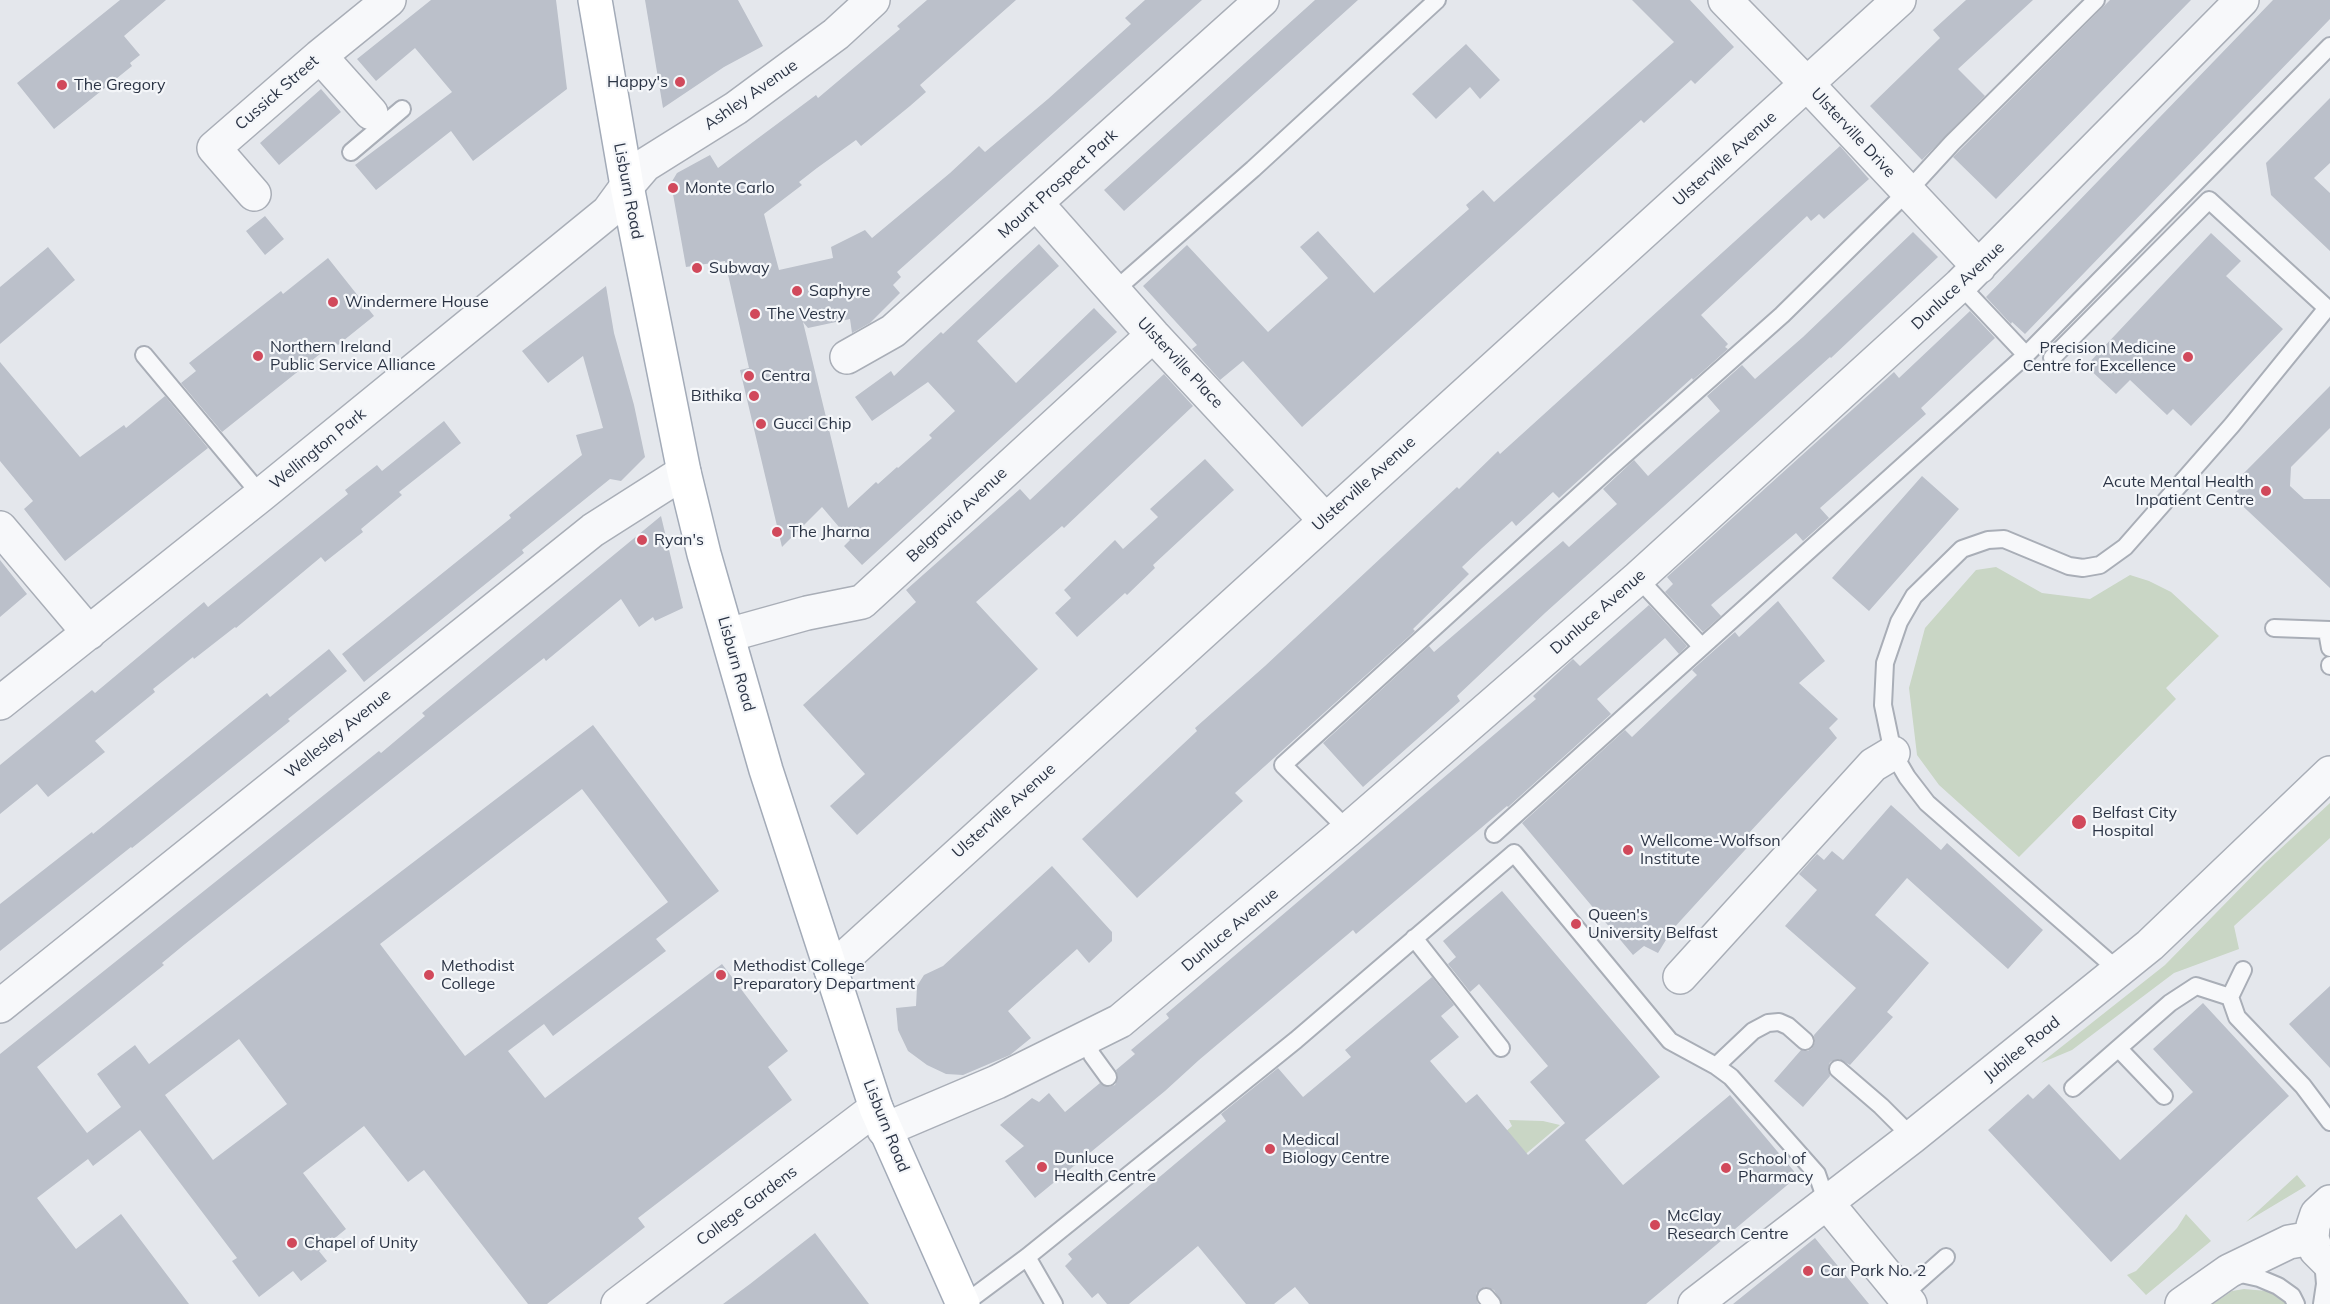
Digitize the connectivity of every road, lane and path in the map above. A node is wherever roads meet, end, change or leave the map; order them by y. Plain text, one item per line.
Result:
1 (389, 0) edge
2 (595, 0) edge
3 (873, 0) edge
4 (1262, 0) edge
5 (1437, 0) edge
6 (1725, 0) edge
7 (1899, 0) edge
8 (2096, 0) edge
9 (2242, 0) edge
10 (2330, 45) edge
11 (320, 56) junction
12 (1808, 85) junction
13 (385, 116) joint
14 (351, 152) dead end
15 (627, 186) junction
16 (1908, 191) junction
17 (254, 195) dead end
18 (1037, 204) junction
19 (1970, 276) junction
20 (1114, 291) junction
21 (1153, 335) junction
22 (2026, 355) junction
23 (144, 356) dead end
24 (847, 357) dead end
25 (2052, 358) dead end
26 (684, 472) junction
27 (261, 495) junction
28 (1325, 520) junction
29 (0, 528) edge
30 (1638, 578) junction
31 (2274, 628) dead end
32 (2329, 630) edge
33 (89, 633) junction
34 (728, 635) junction
35 (1702, 646) junction
36 (2330, 648) edge
37 (0, 703) edge
38 (1893, 753) junction
39 (2330, 773) edge
40 (1348, 830) junction
41 (1494, 834) dead end
42 (1414, 938) junction
43 (2243, 969) dead end
44 (831, 970) junction
45 (2119, 971) junction
46 (1680, 977) dead end
47 (2230, 997) junction
48 (0, 1006) edge
49 (1086, 1039) junction
50 (1805, 1041) dead end
51 (1501, 1048) dead end
52 (2119, 1049) junction
53 (1716, 1066) junction
54 (1838, 1069) dead end
55 (1108, 1077) dead end
56 (2073, 1088) dead end
57 (2163, 1096) dead end
58 (880, 1119) junction
59 (2330, 1122) edge
60 (1912, 1137) junction
61 (2330, 1202) edge
62 (1827, 1203) junction
63 (2322, 1254) edge
64 (1027, 1257) junction
65 (1946, 1257) dead end
66 (2229, 1272) junction
67 (1906, 1300) edge
68 (618, 1304) edge
69 (964, 1304) edge
70 (1054, 1304) edge
71 (1695, 1304) edge
72 (2182, 1304) edge
73 (2296, 1304) edge
74 (2322, 1304) edge

1 - 11 street, Cussick Street
2 - 15 main road, Lisburn Road
3 - 15 street, Ashley Avenue
4 - 18 street, Mount Prospect Park
5 - 20 lane
6 - 12 street, Ulsterville Drive
7 - 12 street, Ulsterville Avenue
8 - 16 lane
9 - 19 street, Dunluce Avenue
10 - 22 lane
11 - 13 street
11 - 17 street, Cussick Street
12 - 16 street, Ulsterville Drive
12 - 28 street, Ulsterville Avenue
13 - 14 lane
15 - 26 main road, Lisburn Road
15 - 27 street, Wellington Park
16 - 19 street, Ulsterville Drive
16 - 40 lane
18 - 20 street, Ulsterville Place
18 - 24 street, Mount Prospect Park
19 - 22 lane
19 - 30 street, Dunluce Avenue
20 - 21 street, Ulsterville Place
21 - 28 street, Ulsterville Place
21 - 34 street, Belgravia Avenue
22 - 35 lane
23 - 27 lane
25 - 38 lane
26 - 34 main road, Lisburn Road
26 - 48 street, Wellesley Avenue
27 - 33 street, Wellington Park
28 - 44 street, Ulsterville Avenue
29 - 33 street
30 - 35 lane
30 - 40 street, Dunluce Avenue
31 - 32 lane
32 - 36 lane
33 - 37 street, Wellington Park
34 - 44 main road, Lisburn Road
35 - 41 lane
38 - 45 lane
38 - 46 street
39 - 45 street, Jubilee Road
40 - 49 street, Dunluce Avenue
42 - 51 lane
42 - 53 lane
42 - 64 lane
43 - 47 lane
44 - 58 main road, Lisburn Road
45 - 60 street, Jubilee Road
47 - 52 lane
47 - 59 lane
49 - 55 lane
49 - 58 street, Dunluce Avenue
50 - 53 lane
52 - 56 lane
52 - 57 lane
53 - 62 lane
54 - 60 lane
58 - 68 street, College Gardens
58 - 69 main road, Lisburn Road
60 - 62 street, Jubilee Road
61 - 63 street
62 - 67 street
62 - 71 street, Jubilee Road
63 - 66 street
63 - 74 lane
64 - 69 lane
64 - 70 lane
65 - 67 lane
66 - 72 street
66 - 73 lane

